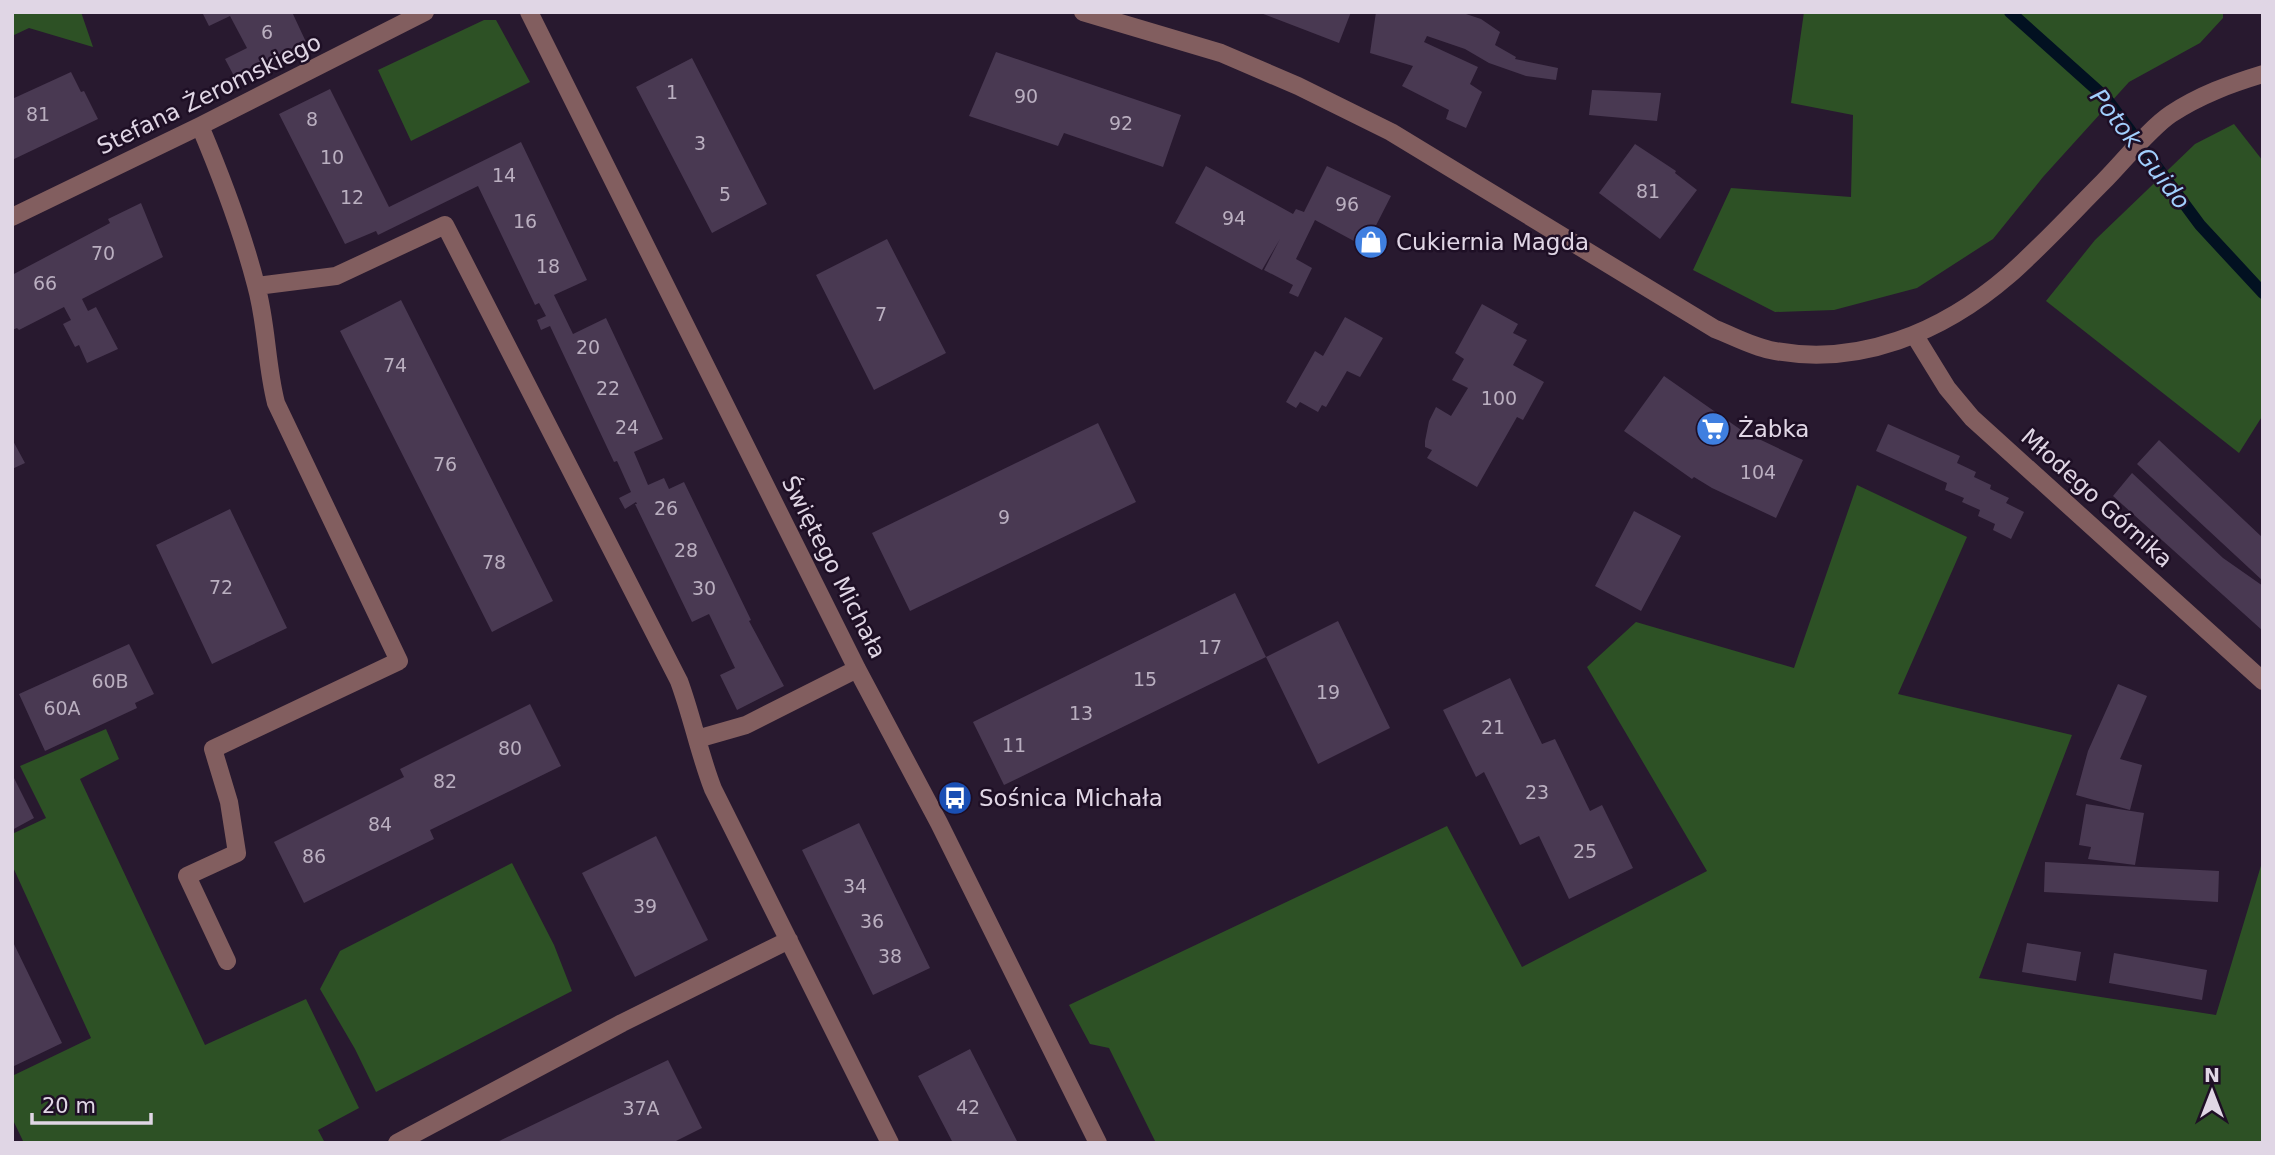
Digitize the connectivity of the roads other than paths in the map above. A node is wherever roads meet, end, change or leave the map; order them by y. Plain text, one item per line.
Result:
1 (425, 12) edge
2 (529, 12) edge
3 (1083, 12) edge
4 (2263, 74) edge
5 (200, 127) junction
6 (12, 217) edge
7 (257, 286) junction
8 (1915, 336) junction
9 (857, 669) junction
10 (2263, 681) edge
11 (697, 739) junction
12 (789, 940) junction
13 (227, 961) dead end
14 (397, 1143) edge
15 (890, 1143) edge
16 (1098, 1143) edge

1 - 5 street, Stefana Żeromskiego
2 - 9 street, Świętego Michała
3 - 8 street
4 - 8 street
5 - 6 street, Stefana Żeromskiego
5 - 7 street
7 - 11 street
7 - 13 street
8 - 10 street, Młodego Górnika
9 - 11 street
9 - 16 street, Świętego Michała
11 - 12 street
12 - 14 street
12 - 15 street

